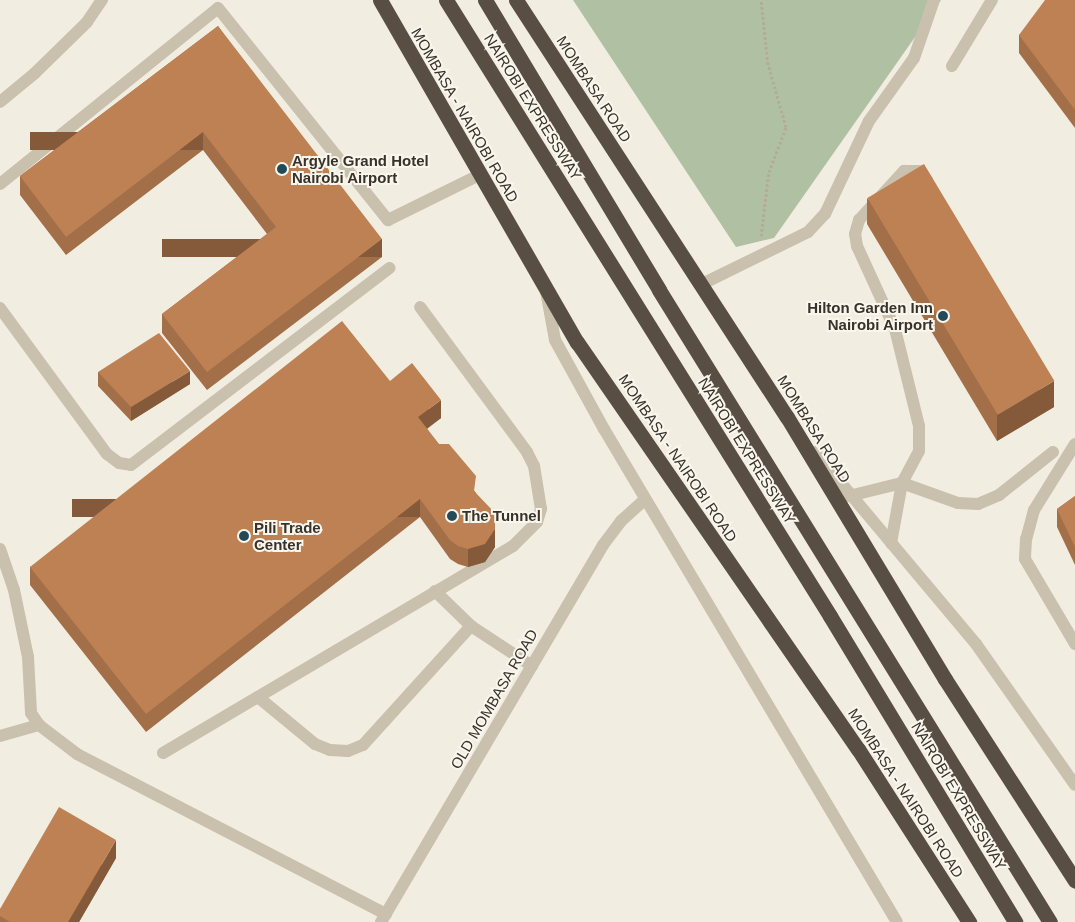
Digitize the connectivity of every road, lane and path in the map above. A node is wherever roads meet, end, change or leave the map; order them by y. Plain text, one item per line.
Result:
1 (102, 0) edge
2 (380, 0) edge
3 (446, 0) edge
4 (485, 0) edge
5 (516, 0) edge
6 (762, 0) edge
7 (934, 0) edge
8 (992, 0) edge
9 (952, 66) dead end
10 (0, 102) edge
11 (479, 175) junction
12 (0, 184) edge
13 (935, 194) edge
14 (755, 261) junction
15 (390, 268) dead end
16 (700, 285) junction
17 (546, 291) junction
18 (420, 307) dead end
19 (0, 308) edge
20 (787, 416) junction
21 (1075, 444) edge
22 (1053, 452) dead end
23 (902, 483) junction
24 (849, 496) junction
25 (644, 500) junction
26 (891, 544) junction
27 (0, 549) edge
28 (435, 592) junction
29 (470, 626) junction
30 (1075, 644) edge
31 (532, 666) junction
32 (258, 696) junction
33 (39, 725) junction
34 (0, 736) edge
35 (163, 753) dead end
36 (1075, 785) edge
37 (1075, 881) edge
38 (383, 918) edge
39 (897, 922) edge
40 (969, 922) edge
41 (1015, 922) edge
42 (1050, 922) edge

1 - 10 street
2 - 11 highway, MOMBASA - NAIROBI ROAD
3 - 41 highway, NAIROBI EXPRESSWAY
4 - 42 highway, NAIROBI EXPRESSWAY
5 - 16 highway, MOMBASA ROAD
6 - 14 path
7 - 14 street
8 - 9 street
11 - 12 street
11 - 17 highway, MOMBASA - NAIROBI ROAD
13 - 23 street
14 - 16 street
15 - 19 street
16 - 20 highway, MOMBASA ROAD
17 - 25 street
17 - 40 highway, MOMBASA - NAIROBI ROAD
18 - 28 street
20 - 24 street
20 - 37 highway, MOMBASA ROAD
21 - 30 street
22 - 23 street
23 - 24 street
23 - 26 street
24 - 26 street
25 - 31 street, OLD MOMBASA ROAD
25 - 39 street
26 - 36 street
27 - 33 street
28 - 29 street
28 - 32 street
29 - 31 street
29 - 32 street
31 - 38 street, OLD MOMBASA ROAD
32 - 35 street
33 - 34 street
33 - 38 street

